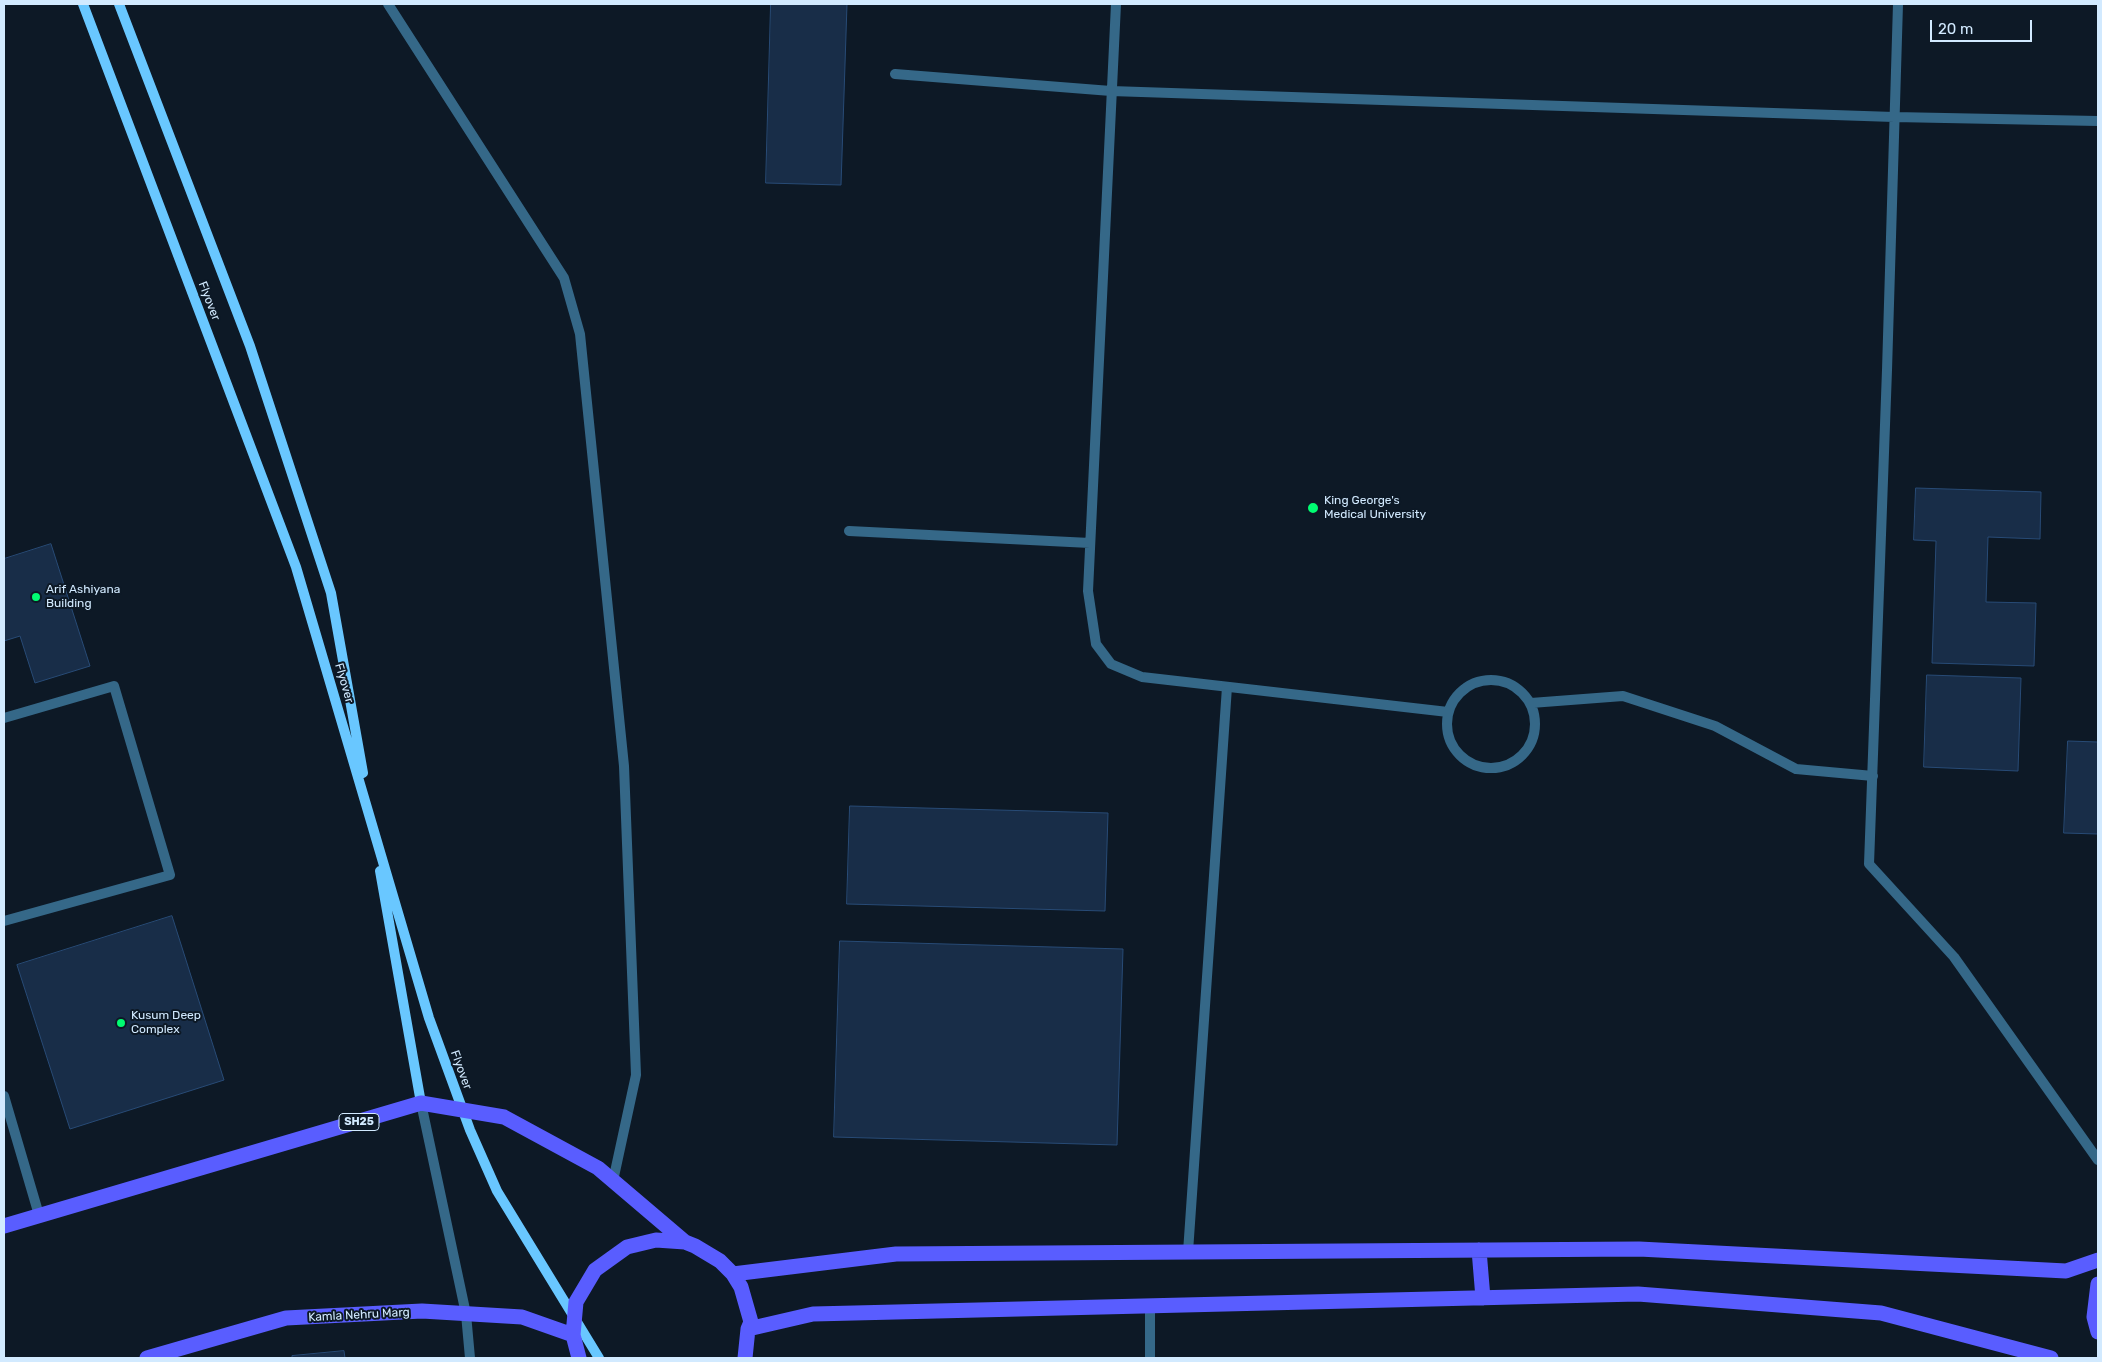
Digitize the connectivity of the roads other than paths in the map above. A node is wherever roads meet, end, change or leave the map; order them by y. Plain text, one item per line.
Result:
1 (83, 4) edge
2 (119, 4) edge
3 (388, 4) edge
4 (1116, 4) edge
5 (1898, 4) edge
6 (895, 74) dead end
7 (1111, 91) junction
8 (1894, 116) junction
9 (2098, 121) edge
10 (849, 531) dead end
11 (1090, 543) junction
12 (1227, 687) junction
13 (1531, 703) junction
14 (1448, 712) junction
15 (4, 718) edge
16 (1873, 776) junction
17 (4, 922) edge
18 (4, 1096) edge
19 (421, 1104) junction
20 (2098, 1160) edge
21 (613, 1181) junction
22 (39, 1215) junction
23 (4, 1226) edge
24 (685, 1242) junction
25 (1479, 1250) junction
26 (1188, 1252) junction
27 (2098, 1260) edge
28 (732, 1274) junction
29 (2098, 1284) edge
30 (1483, 1298) junction
31 (1150, 1306) junction
32 (466, 1314) junction
33 (748, 1329) junction
34 (2098, 1332) edge
35 (573, 1334) junction
36 (173, 1354) edge
37 (147, 1358) edge
38 (470, 1358) edge
39 (579, 1358) edge
40 (599, 1358) edge
41 (745, 1358) edge
42 (1150, 1358) edge
43 (2051, 1358) edge

1 - 40 main road, Flyover
2 - 19 main road
3 - 21 street
4 - 7 street
5 - 8 street
6 - 7 street
7 - 8 street
7 - 11 street
8 - 9 street
8 - 16 street
10 - 11 street
11 - 12 street
12 - 14 street
12 - 26 street
13 - 14 street
13 - 14 street
13 - 16 street
15 - 17 street
16 - 20 street
18 - 22 street
19 - 21 main road, SH25
19 - 22 main road, SH25
19 - 32 street
21 - 24 main road, SH25
22 - 23 main road, SH25
24 - 28 main road
24 - 35 main road
25 - 26 main road
25 - 27 main road
25 - 30 main road
26 - 28 main road
28 - 33 main road
29 - 34 main road
30 - 31 main road
30 - 43 main road
31 - 33 main road
31 - 42 street
32 - 35 main road, Kamla Nehru Marg
32 - 36 main road, Kamla Nehru Marg
32 - 38 street
33 - 41 main road
35 - 39 main road
36 - 37 main road, Kamla Nehru Marg

